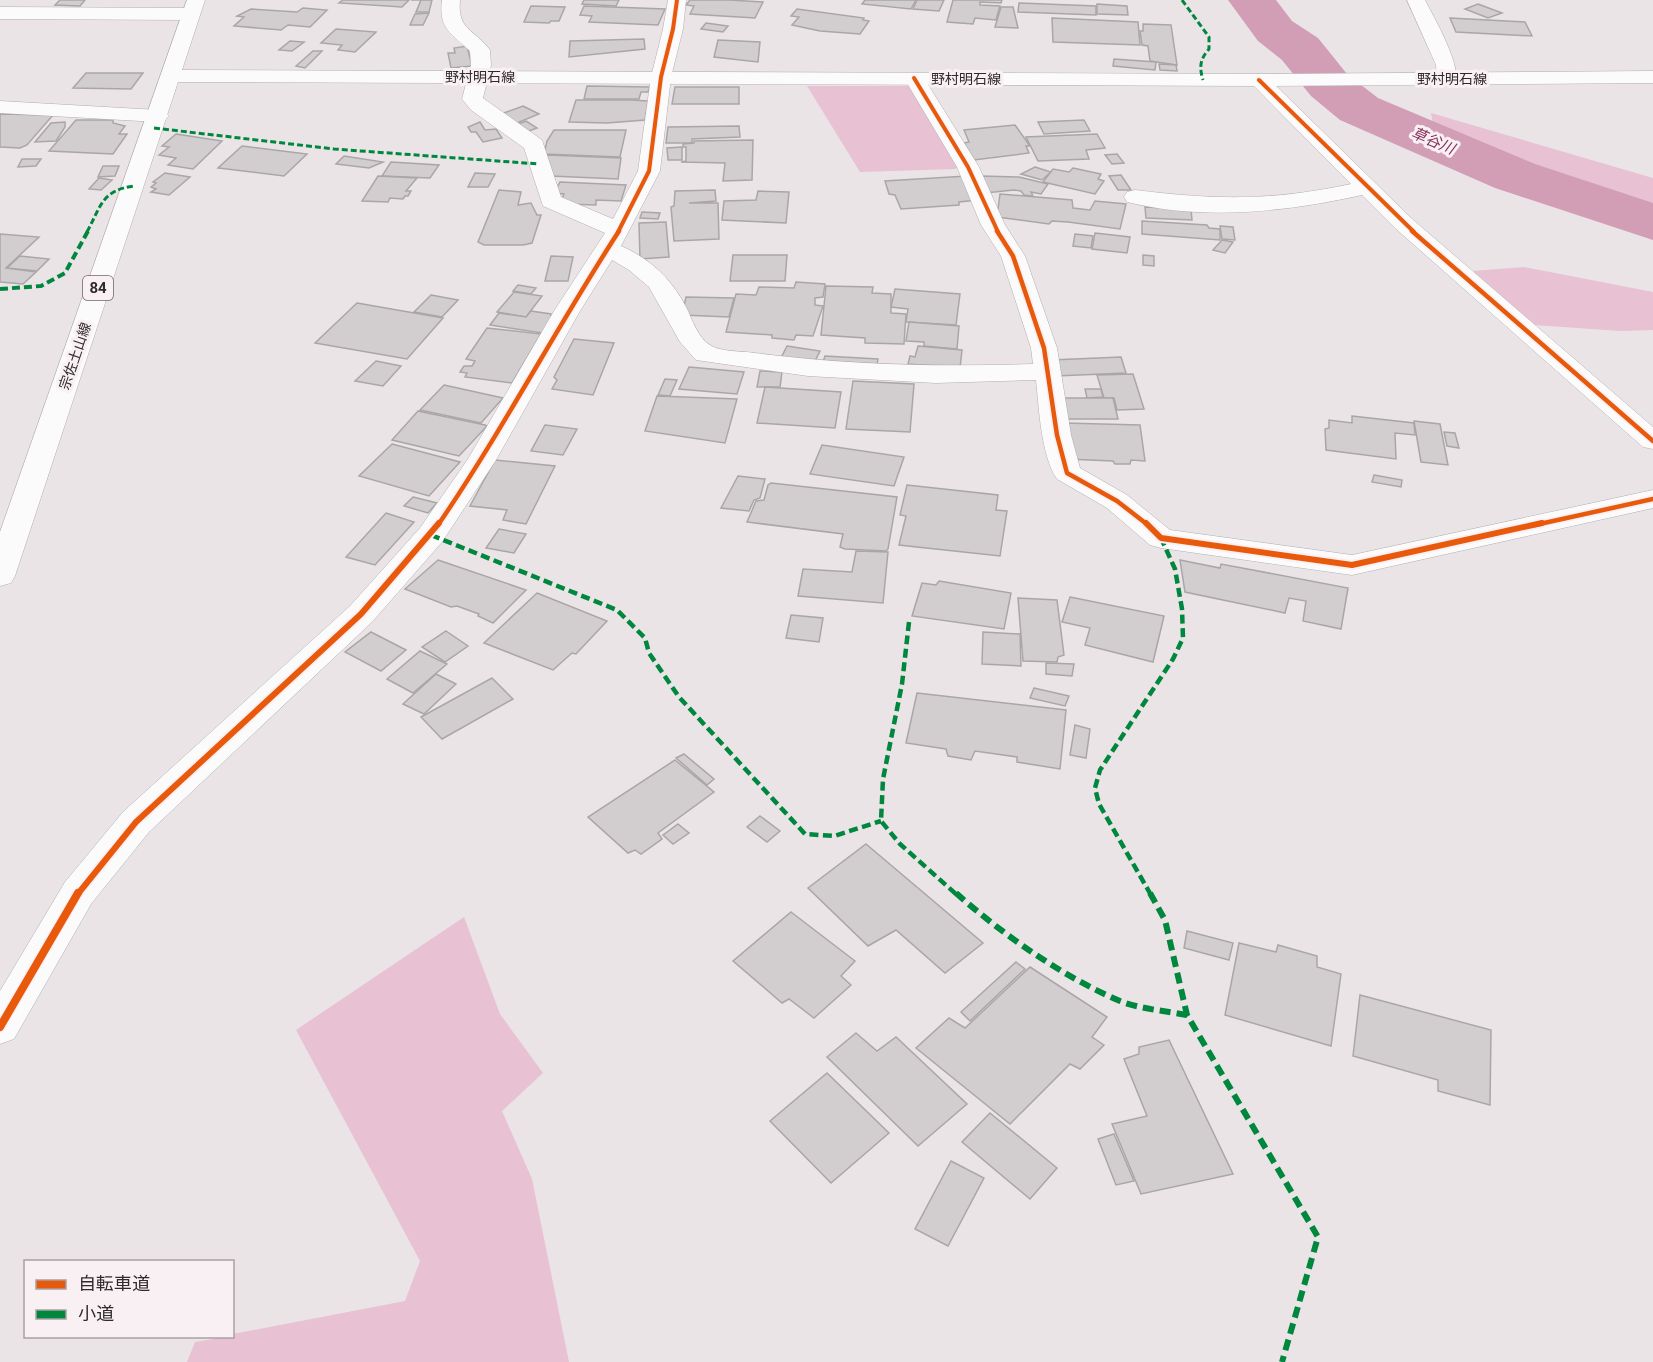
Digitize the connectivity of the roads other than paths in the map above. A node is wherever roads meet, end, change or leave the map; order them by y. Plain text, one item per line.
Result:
1 (451, 0) edge
2 (677, 0) edge
3 (1416, 0) edge
4 (193, 7) edge
5 (0, 12) edge
6 (172, 76) junction
7 (478, 77) junction
8 (661, 77) junction
9 (1653, 77) edge
10 (914, 78) junction
11 (1447, 79) junction
12 (1267, 80) junction
13 (0, 107) edge
14 (158, 116) junction
15 (1367, 187) junction
16 (1135, 197) dead end
17 (613, 239) junction
18 (1047, 372) junction
19 (1653, 441) edge
20 (1653, 500) edge
21 (0, 576) edge
22 (0, 1027) edge

1 - 7 street
2 - 8 street
3 - 11 street
4 - 5 street
4 - 6 street, 宗佐土山線 / 84
6 - 7 street, 野村明石線
6 - 14 street, 宗佐土山線 / 84
7 - 8 street, 野村明石線
7 - 17 street
8 - 10 street, 野村明石線
8 - 17 street
9 - 11 street, 野村明石線
10 - 12 street, 野村明石線
10 - 18 street
11 - 12 street, 野村明石線
12 - 15 street
13 - 14 street
14 - 21 street, 宗佐土山線 / 84
15 - 16 street
15 - 19 street
17 - 18 street
17 - 22 street
18 - 20 street

